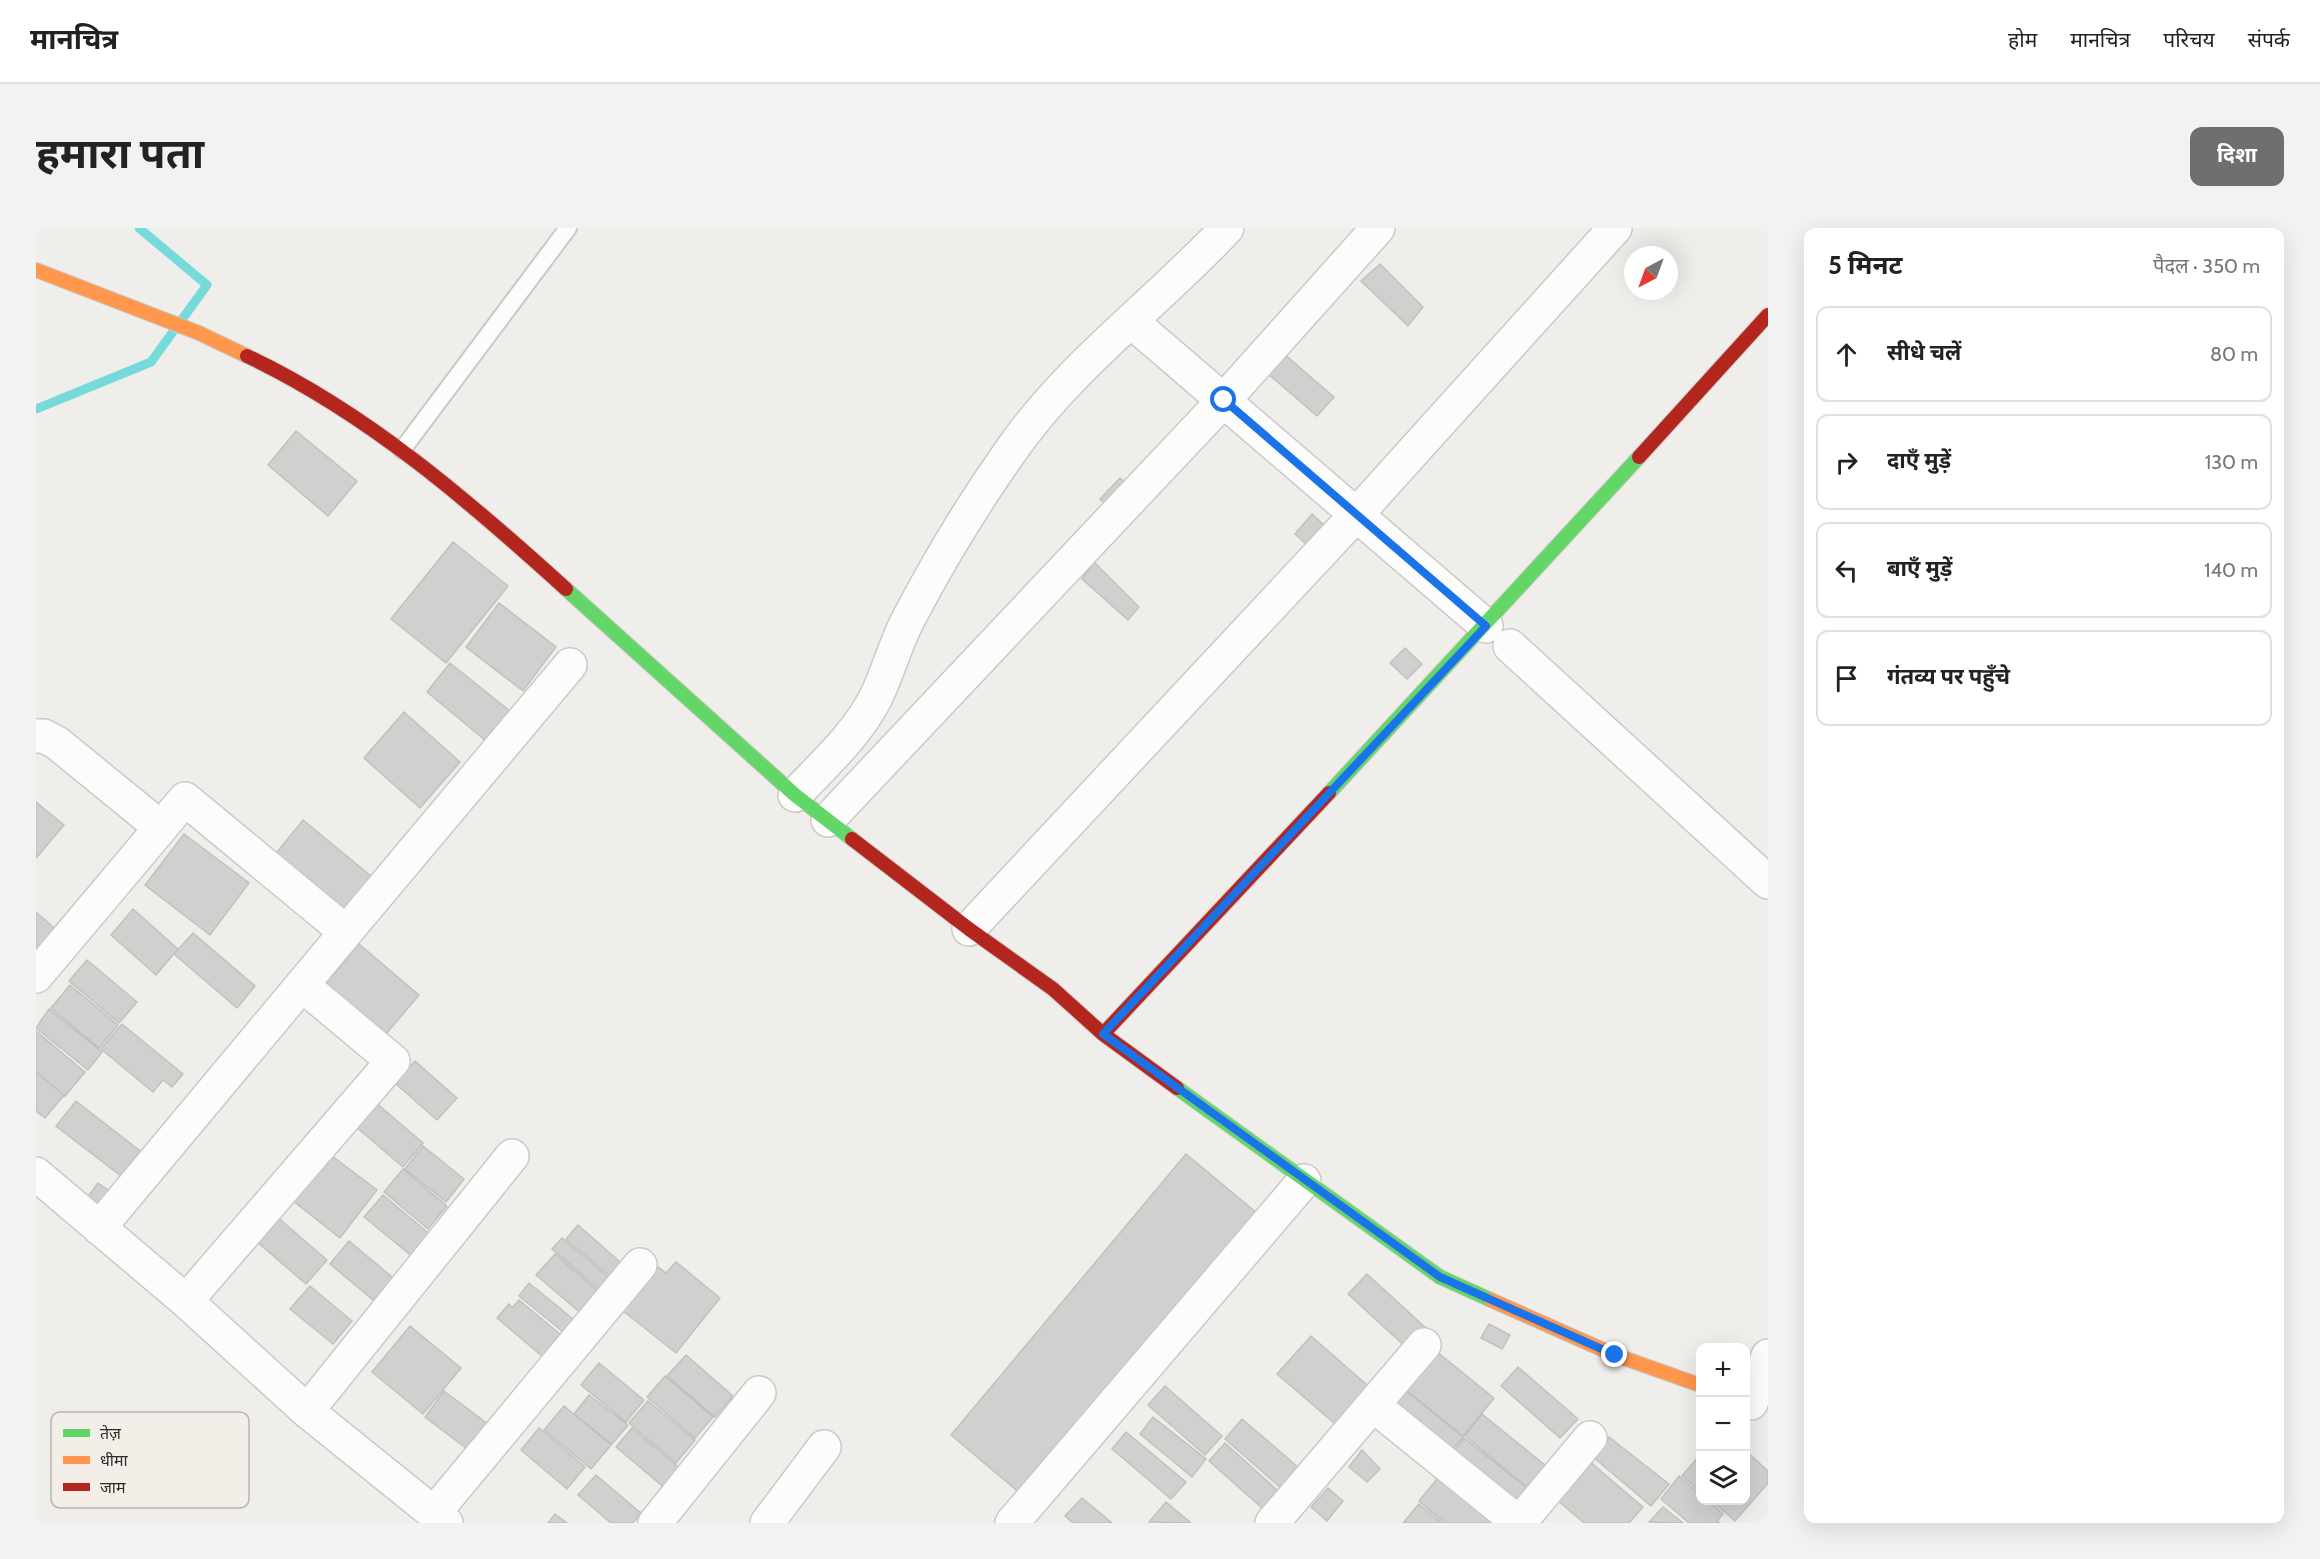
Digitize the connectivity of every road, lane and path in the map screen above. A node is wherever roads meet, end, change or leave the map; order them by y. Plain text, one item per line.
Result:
1 (567, 228) edge
2 (1227, 228) edge
3 (1378, 228) edge
4 (1615, 228) edge
5 (36, 270) edge
6 (1768, 315) edge
7 (1132, 322) junction
8 (1224, 400) junction
9 (403, 448) junction
10 (1356, 515) junction
11 (1498, 636) junction
12 (570, 665) dead end
13 (36, 736) edge
14 (795, 795) junction
15 (828, 820) junction
16 (160, 827) junction
17 (1768, 882) edge
18 (969, 929) junction
19 (346, 932) junction
20 (36, 975) edge
21 (302, 985) junction
22 (1103, 1034) junction
23 (512, 1156) dead end
24 (36, 1174) edge
25 (1304, 1181) junction
26 (99, 1228) junction
27 (640, 1265) dead end
28 (186, 1301) junction
29 (1424, 1345) dead end
30 (1768, 1356) edge
31 (1696, 1383) edge
32 (759, 1394) dead end
33 (1755, 1404) edge
34 (1373, 1405) junction
35 (307, 1411) junction
36 (1590, 1438) dead end
37 (824, 1447) dead end
38 (440, 1518) edge
39 (655, 1523) edge
40 (766, 1523) edge
41 (1012, 1523) edge
42 (1272, 1523) edge
43 (1519, 1523) edge

1 - 9 lane
2 - 7 street
3 - 8 street
4 - 10 street
5 - 9 street
6 - 11 street
7 - 8 street
7 - 14 street
8 - 10 street
8 - 15 street
9 - 14 street
10 - 11 street
10 - 18 street
11 - 17 street
11 - 22 street
12 - 19 street
13 - 16 street
14 - 15 street
15 - 18 street
16 - 19 street
16 - 20 street
18 - 22 street
19 - 21 street
21 - 26 street
21 - 28 street
22 - 25 street
23 - 35 street
24 - 26 street
25 - 31 street
25 - 41 street
26 - 28 street
27 - 38 street
28 - 35 street
29 - 34 street
30 - 33 street
32 - 39 street
34 - 42 street
34 - 43 street
35 - 38 street
36 - 43 street
37 - 40 street

